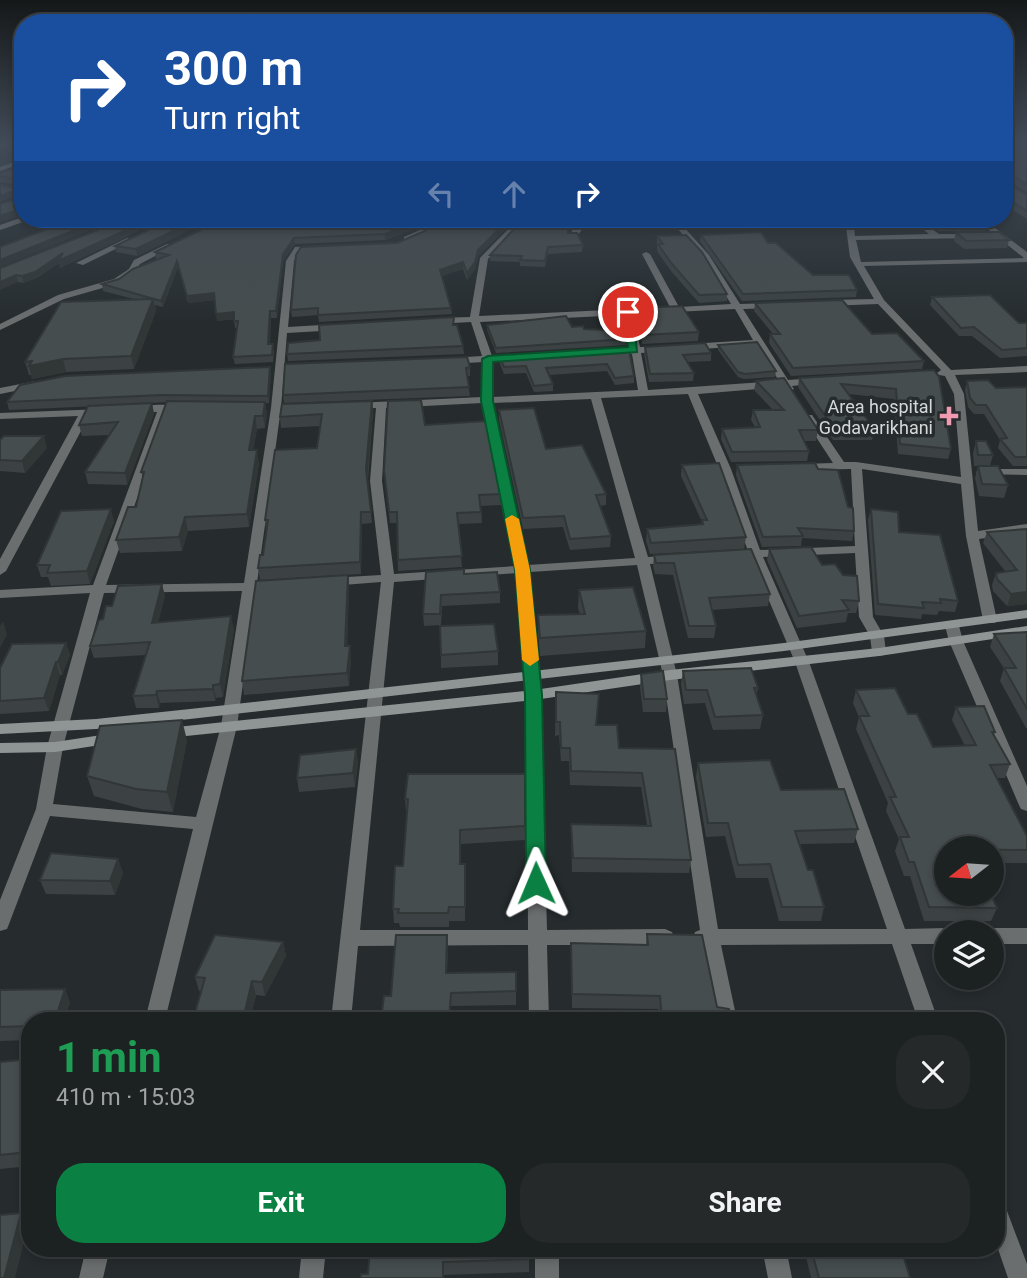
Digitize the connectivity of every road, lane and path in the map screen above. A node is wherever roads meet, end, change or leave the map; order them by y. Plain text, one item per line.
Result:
1 (207, 228) edge
2 (426, 228) edge
3 (514, 228) edge
4 (579, 228) edge
5 (684, 228) edge
6 (848, 228) edge
7 (926, 228) edge
8 (991, 228) edge
9 (196, 233) edge
10 (140, 235) edge
11 (573, 235) edge
12 (1000, 235) junction
13 (936, 236) junction
14 (851, 238) junction
15 (184, 239) edge
16 (396, 244) edge
17 (322, 248) edge
18 (646, 254) dead end
19 (1027, 258) edge
20 (80, 263) dead end
21 (859, 264) junction
22 (880, 302) junction
23 (816, 304) edge
24 (790, 305) edge
25 (738, 307) junction
26 (676, 310) junction
27 (628, 312) junction
28 (474, 318) junction
29 (417, 322) edge
30 (350, 326) edge
31 (0, 327) edge
32 (283, 330) junction
33 (760, 342) junction
34 (683, 347) edge
35 (670, 348) edge
36 (634, 350) junction
37 (594, 353) edge
38 (528, 357) edge
39 (488, 359) junction
40 (446, 361) edge
41 (280, 368) junction
42 (294, 368) edge
43 (267, 369) edge
44 (1027, 369) edge
45 (949, 373) junction
46 (936, 374) edge
47 (826, 380) edge
48 (54, 381) edge
49 (785, 382) junction
50 (0, 391) edge
51 (692, 391) junction
52 (645, 393) junction
53 (595, 396) junction
54 (487, 401) junction
55 (382, 406) junction
56 (289, 407) edge
57 (342, 407) edge
58 (164, 408) junction
59 (263, 408) edge
60 (276, 408) junction
61 (201, 409) edge
62 (125, 411) edge
63 (112, 412) edge
64 (86, 414) junction
65 (0, 416) edge
66 (856, 465) junction
67 (841, 466) junction
68 (792, 467) edge
69 (725, 469) junction
70 (738, 469) edge
71 (1027, 472) edge
72 (967, 477) junction
73 (1027, 528) edge
74 (972, 536) junction
75 (862, 549) junction
76 (755, 553) junction
77 (718, 556) edge
78 (693, 558) edge
79 (643, 562) junction
80 (523, 570) junction
81 (0, 571) edge
82 (388, 579) junction
83 (320, 583) edge
84 (258, 587) junction
85 (98, 589) junction
86 (0, 594) edge
87 (1027, 614) edge
88 (990, 620) junction
89 (1027, 630) edge
90 (954, 633) junction
91 (877, 636) junction
92 (795, 645) junction
93 (879, 652) junction
94 (803, 662) junction
95 (668, 667) junction
96 (532, 676) junction
97 (378, 691) junction
98 (534, 695) junction
99 (376, 711) junction
100 (231, 719) junction
101 (60, 727) junction
102 (0, 729) edge
103 (55, 747) junction
104 (0, 748) edge
105 (1027, 805) edge
106 (44, 809) junction
107 (203, 824) junction
108 (0, 924) edge
109 (898, 936) junction
110 (934, 936) edge
111 (1004, 936) edge
112 (1027, 936) edge
113 (537, 937) junction
114 (710, 937) junction
115 (351, 938) junction
116 (157, 1012) edge
117 (342, 1012) edge
118 (540, 1012) edge
119 (725, 1012) edge
120 (925, 1012) edge
121 (1005, 1236) edge
122 (96, 1257) edge
123 (313, 1257) edge
124 (547, 1257) edge
125 (776, 1257) edge
126 (91, 1278) edge
127 (311, 1278) edge
128 (547, 1278) edge
129 (780, 1278) edge
130 (1020, 1278) edge

1 - 9 street
2 - 16 street
3 - 28 street
4 - 11 street
5 - 25 street
6 - 14 street
7 - 13 street
8 - 12 street
10 - 20 street
12 - 13 street
12 - 19 street
13 - 14 street
14 - 21 street
15 - 31 street
17 - 32 street
18 - 26 street
19 - 21 street
21 - 22 street
22 - 23 street
22 - 45 street
24 - 25 street
25 - 26 street
25 - 33 street
26 - 27 street
27 - 28 street
27 - 36 street
28 - 29 street
28 - 39 street
30 - 32 street
32 - 41 street
33 - 34 street
33 - 49 street
35 - 36 street
36 - 37 street
36 - 52 street
38 - 39 street
39 - 40 street
39 - 54 street
41 - 42 street
41 - 43 street
41 - 60 street
44 - 45 street
45 - 46 street
45 - 72 street
47 - 49 street
48 - 50 street
49 - 51 street
49 - 67 street
51 - 52 street
51 - 69 street
52 - 53 street
53 - 54 street
53 - 79 street
54 - 55 street
54 - 80 street
55 - 57 street
55 - 82 street
56 - 60 street
58 - 61 street
58 - 62 street
58 - 85 street
59 - 60 street
60 - 84 street
63 - 64 street
64 - 65 street
64 - 81 street
66 - 67 street
66 - 72 street
66 - 75 street
67 - 68 street
69 - 70 street
69 - 76 street
71 - 72 street
72 - 74 street
73 - 74 street
74 - 88 street
75 - 76 street
75 - 91 street
76 - 77 street
76 - 92 street
78 - 79 street
79 - 80 street
79 - 95 street
80 - 82 street
80 - 96 street
82 - 83 street
82 - 97 street
84 - 85 street
84 - 100 street
85 - 86 street
85 - 101 street
87 - 88 main road
88 - 90 main road
89 - 90 main road
90 - 91 main road
90 - 93 main road
90 - 105 street
91 - 92 main road
91 - 93 street
92 - 94 street
92 - 95 main road
93 - 94 main road
94 - 95 main road
94 - 109 street
95 - 96 main road
95 - 98 main road
95 - 114 street
96 - 97 main road
96 - 98 street
97 - 99 street
97 - 100 main road
98 - 99 main road
98 - 113 street
99 - 100 main road
99 - 115 street
100 - 101 main road
100 - 103 main road
100 - 107 street
101 - 102 main road
101 - 103 street
103 - 104 main road
103 - 106 street
106 - 107 street
106 - 108 street
107 - 116 street
109 - 110 street
109 - 114 street
109 - 120 street
111 - 112 street
113 - 114 street
113 - 115 street
113 - 118 street
114 - 119 street
115 - 117 street
121 - 130 street
122 - 126 street
123 - 127 street
124 - 128 street
125 - 129 street

